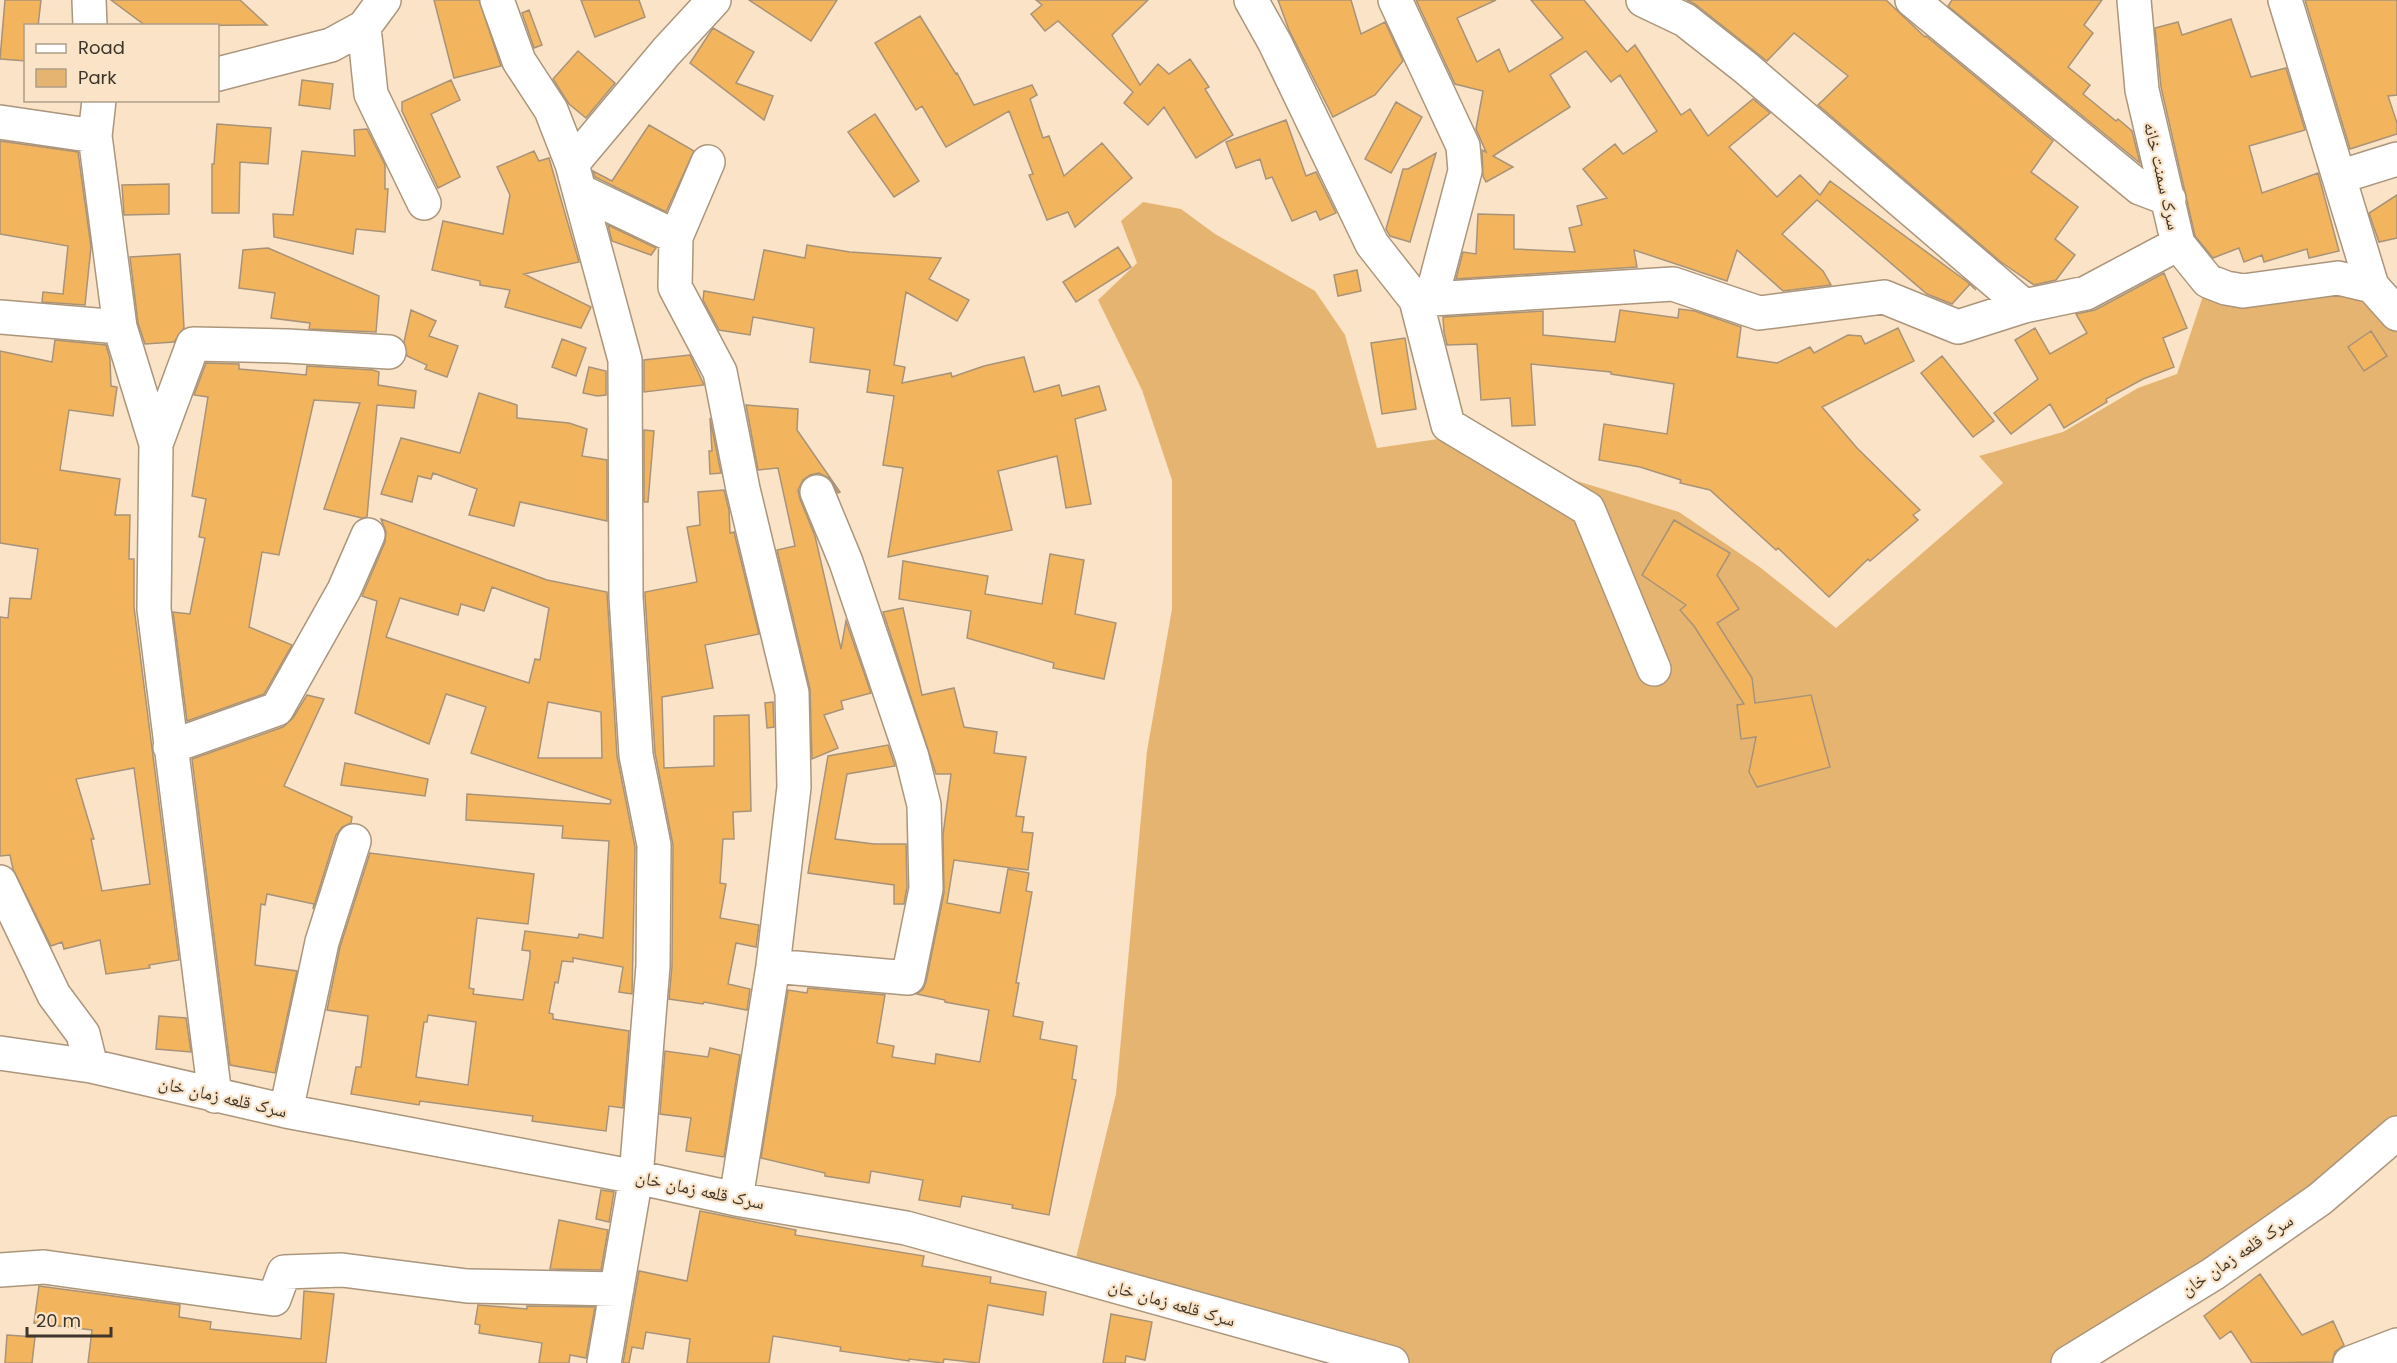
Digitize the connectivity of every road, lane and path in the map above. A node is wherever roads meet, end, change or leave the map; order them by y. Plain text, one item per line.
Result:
1 (89, 0) edge
2 (384, 0) edge
3 (497, 0) edge
4 (714, 0) edge
5 (1251, 0) edge
6 (1395, 0) edge
7 (1643, 0) edge
8 (1912, 0) edge
9 (2134, 0) edge
10 (2285, 0) edge
11 (90, 24) edge
12 (364, 27) junction
13 (219, 74) edge
14 (104, 111) edge
15 (0, 123) edge
16 (2397, 159) edge
17 (708, 162) dead end
18 (2340, 177) junction
19 (576, 178) junction
20 (2169, 199) junction
21 (424, 203) dead end
22 (676, 237) junction
23 (2178, 244) junction
24 (2372, 286) junction
25 (1424, 300) junction
26 (2024, 306) junction
27 (2397, 314) edge
28 (0, 317) edge
29 (120, 327) junction
30 (389, 352) dead end
31 (156, 444) junction
32 (817, 492) dead end
33 (368, 535) dead end
34 (1654, 669) dead end
35 (170, 747) junction
36 (354, 841) dead end
37 (0, 882) edge
38 (773, 966) junction
39 (0, 1053) edge
40 (90, 1066) junction
41 (215, 1096) junction
42 (286, 1111) junction
43 (2397, 1133) edge
44 (636, 1177) junction
45 (736, 1199) junction
46 (0, 1270) edge
47 (616, 1288) junction
48 (2397, 1345) edge
49 (604, 1363) edge
50 (1392, 1363) edge
51 (2068, 1363) edge
52 (2350, 1363) edge

1 - 11 street
2 - 12 street
3 - 19 street
4 - 19 street
5 - 25 street
6 - 25 street
7 - 26 street
8 - 20 street
9 - 20 street, سرک سمنت خانه
10 - 18 street
12 - 13 street
12 - 21 street
14 - 15 street
14 - 29 street
16 - 18 street
17 - 22 street
18 - 24 street
19 - 22 street
19 - 44 street
20 - 23 street, سرک سمنت خانه
22 - 38 street
23 - 24 street, سرک سمنت خانه
23 - 26 street
24 - 27 street
25 - 26 street
25 - 34 street
28 - 29 street
29 - 31 street
30 - 31 street
31 - 35 street
32 - 38 street
33 - 35 street
35 - 41 street
36 - 42 street
37 - 40 street
38 - 45 street
39 - 40 street, سرک قلعه زمان خان
40 - 41 street, سرک قلعه زمان خان
41 - 42 street, سرک قلعه زمان خان
42 - 44 street, سرک قلعه زمان خان
43 - 51 street, سرک قلعه زمان خان
44 - 45 street, سرک قلعه زمان خان
44 - 47 street
45 - 50 street, سرک قلعه زمان خان
46 - 47 street
47 - 49 street
48 - 52 street

